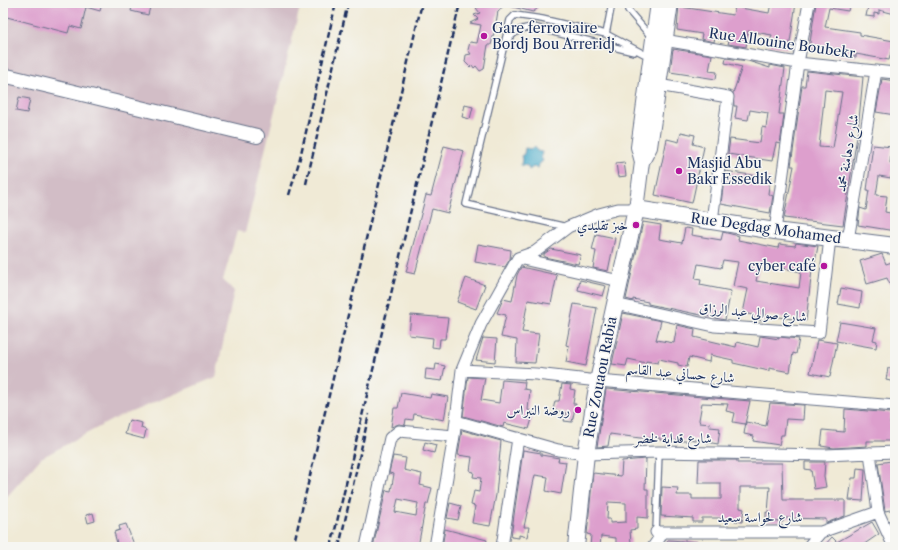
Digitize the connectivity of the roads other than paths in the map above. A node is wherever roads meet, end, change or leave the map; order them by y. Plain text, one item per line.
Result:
1 (612, 3) edge
2 (628, 3) edge
3 (658, 3) edge
4 (671, 3) edge
5 (809, 3) edge
6 (606, 34) junction
7 (659, 39) junction
8 (503, 46) junction
9 (652, 56) junction
10 (798, 63) junction
11 (876, 71) junction
12 (895, 73) edge
13 (3, 75) edge
14 (658, 85) junction
15 (257, 136) dead end
16 (642, 162) junction
17 (636, 210) junction
18 (712, 221) junction
19 (568, 228) junction
20 (775, 231) junction
21 (830, 238) junction
22 (848, 240) junction
23 (895, 246) edge
24 (518, 258) junction
25 (620, 281) junction
26 (615, 304) junction
27 (462, 370) junction
28 (598, 381) junction
29 (895, 406) edge
30 (456, 421) junction
31 (454, 436) junction
32 (518, 438) junction
33 (659, 452) junction
34 (895, 452) edge
35 (870, 453) junction
36 (586, 454) junction
37 (878, 512) junction
38 (656, 532) junction
39 (822, 532) junction
40 (366, 547) edge
41 (435, 547) edge
42 (502, 547) edge
43 (576, 547) edge
44 (653, 547) edge
45 (808, 547) edge
46 (894, 547) edge

1 - 6 lane
2 - 7 lane
3 - 7 street
4 - 7 street
5 - 10 street
6 - 8 lane
6 - 9 lane
7 - 9 street
7 - 10 street, Rue Allouine Boubekr
8 - 9 lane
8 - 19 lane
9 - 14 street
9 - 16 street
10 - 11 street, Rue Allouine Boubekr
10 - 20 street
11 - 12 street, Rue Allouine Boubekr
11 - 22 street, شارع دهامنة محمد
13 - 15 street
14 - 16 street
14 - 18 street
16 - 17 street
17 - 18 main road, Rue Degdag Mohamed
17 - 19 street
17 - 25 main road, Rue Zouaou Rabia
18 - 20 main road, Rue Degdag Mohamed
19 - 24 street
20 - 21 main road, Rue Degdag Mohamed
21 - 22 main road, Rue Degdag Mohamed
21 - 26 street, شارع صوالي عبد الرزاق
22 - 23 main road, Rue Degdag Mohamed
24 - 25 street
24 - 27 street
25 - 26 main road, Rue Zouaou Rabia
26 - 28 main road, Rue Zouaou Rabia
27 - 28 street, شارع حساني عبد القاسم
27 - 30 street
28 - 29 street, شارع حساني عبد القاسم
28 - 36 main road, Rue Zouaou Rabia
30 - 31 street
30 - 32 street, شارع قداية لخضر
31 - 40 street
31 - 41 street
32 - 36 street, شارع قداية لخضر
32 - 42 street
33 - 35 street, شارع قداية لخضر
33 - 36 street, شارع قداية لخضر
33 - 38 lane
34 - 35 street, شارع قداية لخضر
35 - 37 street
36 - 43 main road, Rue Zouaou Rabia
37 - 39 street, شارع لحواسة سعيد
37 - 46 street
38 - 39 street, شارع لحواسة سعيد
38 - 44 street
39 - 45 street

